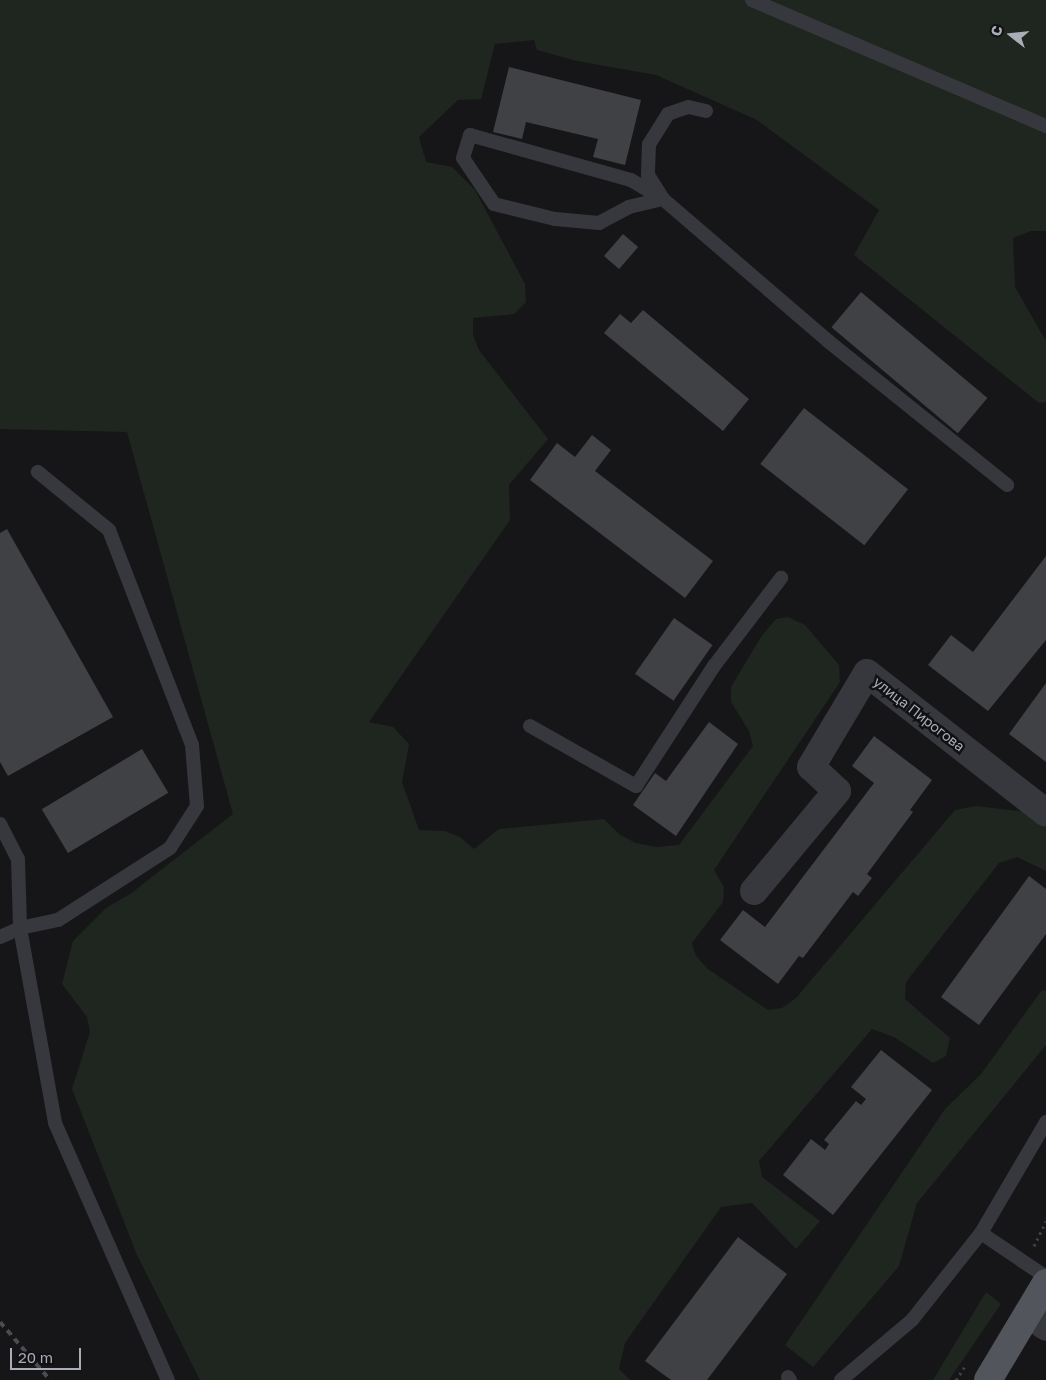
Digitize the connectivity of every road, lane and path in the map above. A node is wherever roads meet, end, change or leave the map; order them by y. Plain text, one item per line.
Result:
1 (752, 0) edge
2 (706, 111) dead end
3 (1046, 126) edge
4 (663, 199) junction
5 (38, 472) dead end
6 (1007, 485) dead end
7 (781, 578) dead end
8 (530, 726) dead end
9 (1046, 813) edge
10 (0, 824) edge
11 (754, 891) dead end
12 (20, 928) junction
13 (0, 937) edge
14 (1046, 1122) edge
15 (982, 1233) junction
16 (1046, 1277) edge
17 (1046, 1283) edge
18 (1037, 1320) edge
19 (168, 1380) edge
20 (841, 1380) edge
21 (988, 1380) edge

1 - 3 lane
2 - 4 lane
4 - 4 lane
4 - 6 lane
5 - 12 lane
7 - 8 lane
9 - 11 street, улица Пирогова
10 - 12 lane
12 - 13 lane
12 - 19 lane
14 - 15 lane
15 - 16 lane
15 - 20 lane
17 - 18 main road
18 - 21 main road

